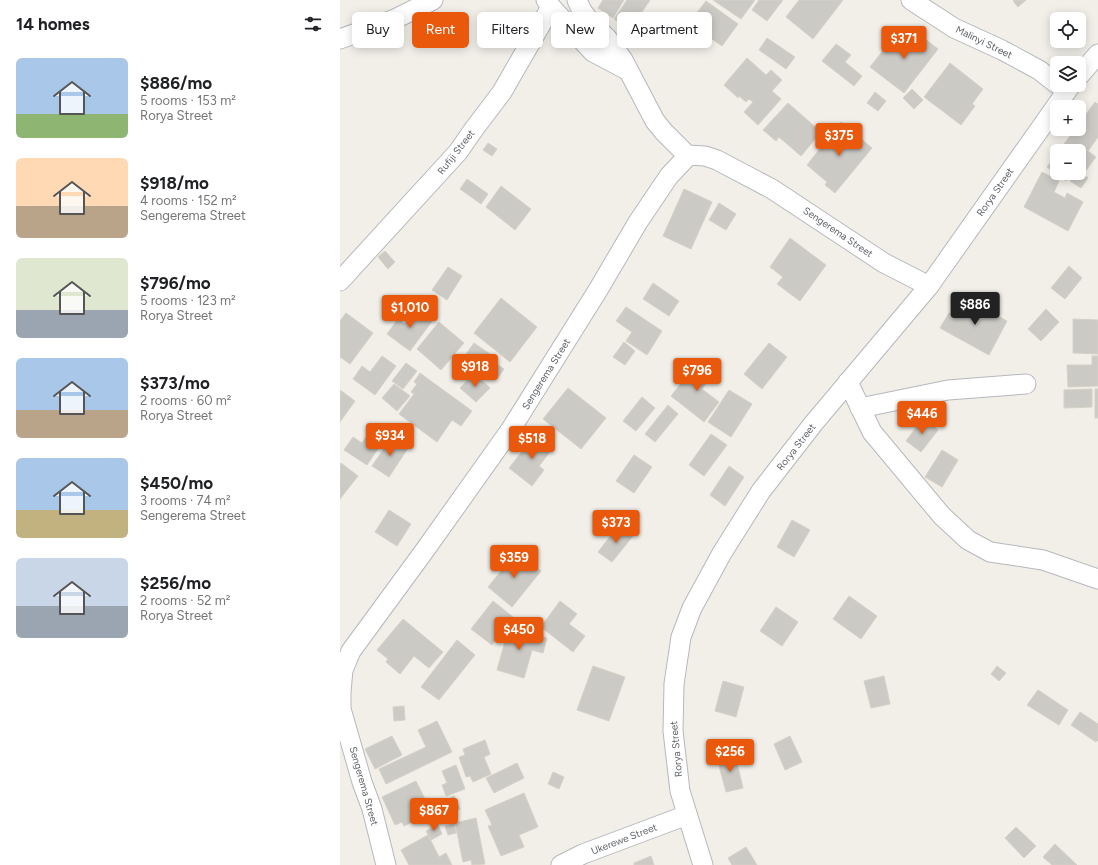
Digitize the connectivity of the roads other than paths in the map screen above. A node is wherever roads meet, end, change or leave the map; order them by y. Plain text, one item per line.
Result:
1 (433, 0) edge
2 (577, 0) edge
3 (911, 0) edge
4 (548, 4) edge
5 (340, 39) edge
6 (1098, 54) edge
7 (1086, 68) edge
8 (627, 70) junction
9 (1050, 77) edge
10 (1059, 92) edge
11 (687, 155) junction
12 (340, 281) edge
13 (929, 286) junction
14 (848, 382) junction
15 (1026, 384) dead end
16 (860, 408) junction
17 (1098, 579) edge
18 (688, 815) junction
19 (386, 865) edge
20 (561, 865) edge
21 (702, 865) edge

1 - 5 street
2 - 8 street
3 - 9 street, Malinyi Street
4 - 8 street
4 - 12 street, Rufiji Street
6 - 7 street
8 - 11 street
10 - 13 street, Rorya Street
11 - 13 street, Sengerema Street
11 - 19 street, Sengerema Street
13 - 14 street, Rorya Street
14 - 16 street
14 - 18 street, Rorya Street
15 - 16 street
16 - 17 street
18 - 20 street, Ukerewe Street
18 - 21 street, Rorya Street

